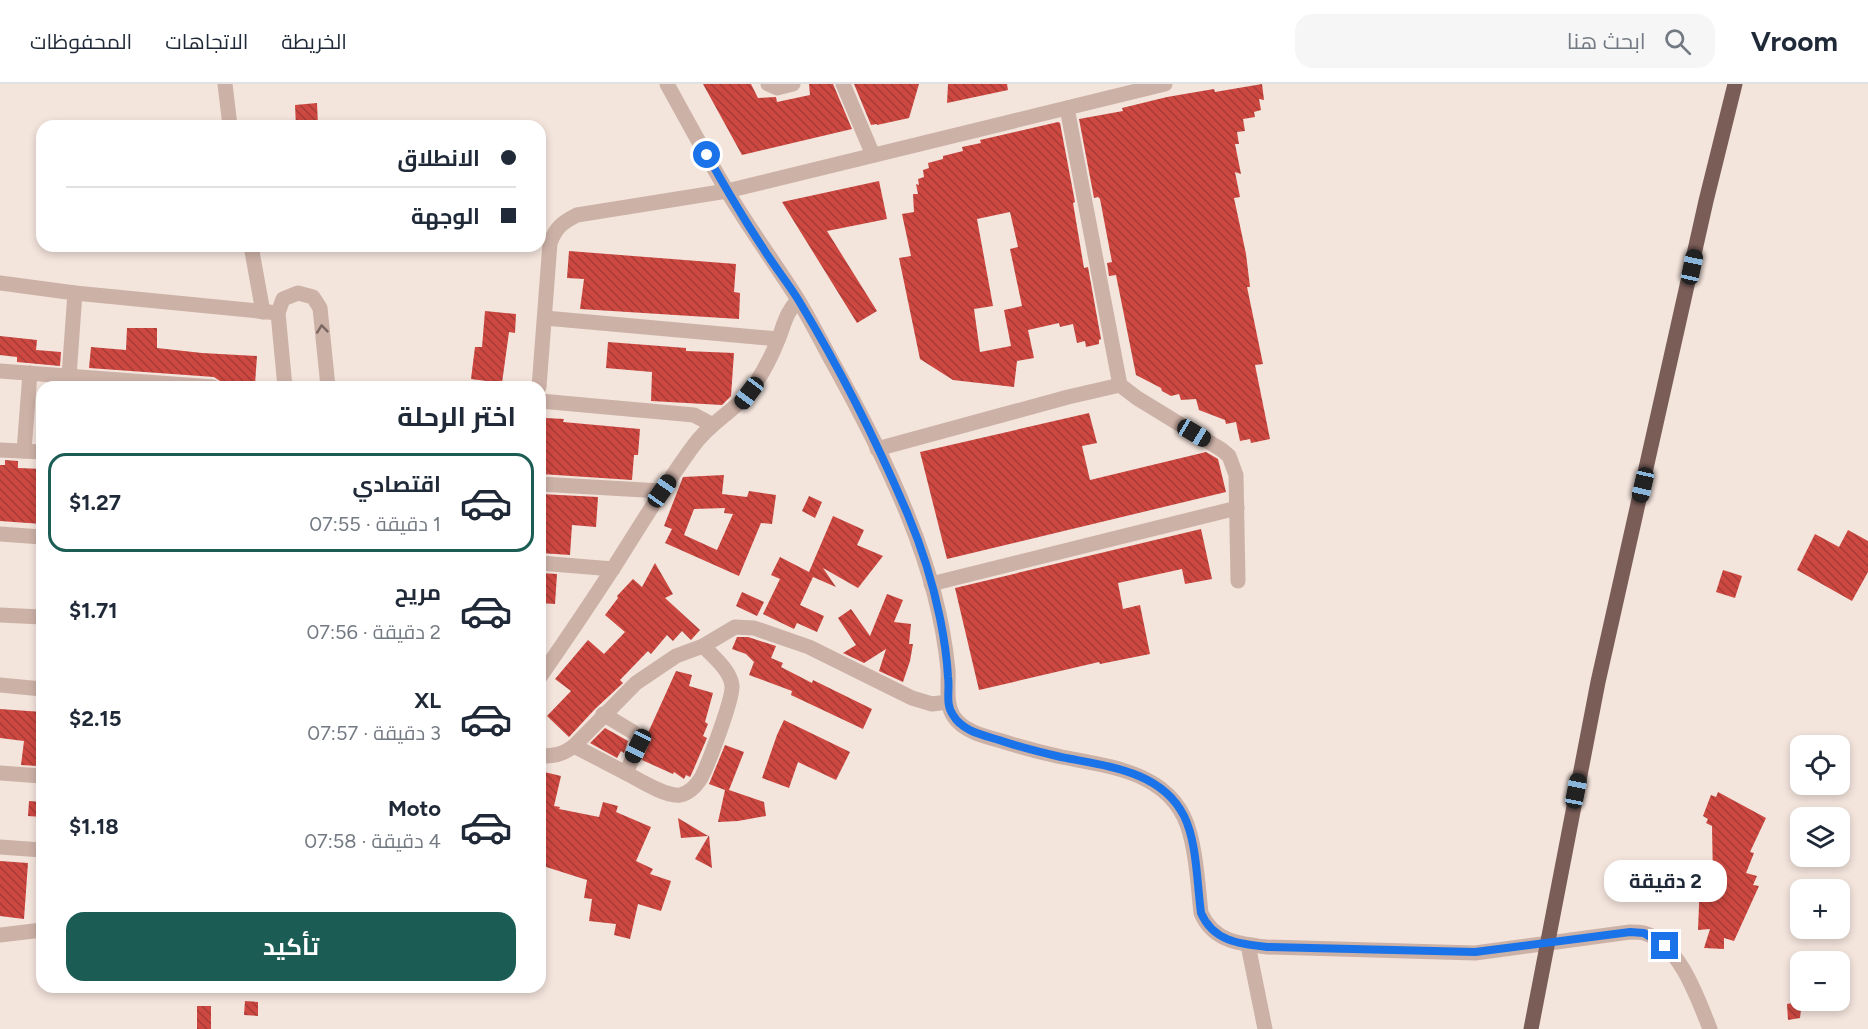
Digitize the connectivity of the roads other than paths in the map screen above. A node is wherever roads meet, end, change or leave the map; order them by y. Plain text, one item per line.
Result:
1 (225, 84) edge
2 (667, 84) edge
3 (768, 84) edge
4 (793, 84) edge
5 (843, 84) edge
6 (1165, 84) edge
7 (1736, 84) edge
8 (1138, 87) edge
9 (1067, 108) junction
10 (230, 120) edge
11 (873, 155) junction
12 (727, 191) junction
13 (253, 252) edge
14 (0, 283) edge
15 (75, 293) junction
16 (798, 300) junction
17 (271, 313) junction
18 (545, 318) junction
19 (778, 339) junction
20 (0, 371) edge
21 (30, 373) junction
22 (69, 376) junction
23 (97, 381) edge
24 (284, 381) edge
25 (327, 381) edge
26 (540, 381) edge
27 (1120, 385) junction
28 (546, 402) edge
29 (711, 424) junction
30 (877, 449) junction
31 (0, 450) edge
32 (24, 451) junction
33 (36, 452) edge
34 (546, 484) edge
35 (662, 491) junction
36 (1237, 508) junction
37 (0, 534) edge
38 (36, 537) edge
39 (546, 564) edge
40 (613, 569) junction
41 (1238, 581) dead end
42 (932, 584) junction
43 (0, 615) edge
44 (36, 617) edge
45 (703, 646) junction
46 (547, 657) edge
47 (0, 685) edge
48 (36, 688) edge
49 (948, 702) junction
50 (603, 714) junction
51 (574, 746) junction
52 (546, 756) edge
53 (0, 773) edge
54 (626, 773) junction
55 (36, 776) edge
56 (0, 847) edge
57 (36, 850) edge
58 (36, 931) edge
59 (0, 935) edge
60 (1546, 944) junction
61 (1248, 945) junction
62 (1265, 1029) edge
63 (1531, 1029) edge
64 (1710, 1029) edge

1 - 10 street
2 - 12 street
3 - 4 street
5 - 11 street
6 - 8 street
7 - 60 main road
8 - 9 street
9 - 11 street
9 - 27 street
11 - 12 street
12 - 16 street
12 - 18 street
13 - 17 street
14 - 15 street
15 - 17 street
15 - 22 street
16 - 19 street
16 - 30 street
17 - 24 street
25 -> 17 street
18 - 19 street
18 - 26 street
19 - 29 street
20 - 21 street
21 - 22 street
21 - 32 street
22 - 23 street
27 - 30 street
27 - 36 street
28 - 29 street
29 - 35 street
30 - 42 street
31 - 32 street
32 - 33 street
34 - 35 street
35 - 40 street
36 - 41 street
36 - 42 street
37 - 38 street
39 - 40 street
40 - 46 street
42 - 49 street
43 - 44 street
45 - 49 street
45 - 50 street
45 - 54 street
47 - 48 street
49 - 61 street
50 - 51 street
50 - 54 street
51 - 52 street
51 - 54 street
53 - 55 street
56 - 57 street
58 - 59 street
60 - 61 street
60 - 63 main road
60 - 64 street
61 - 62 street

